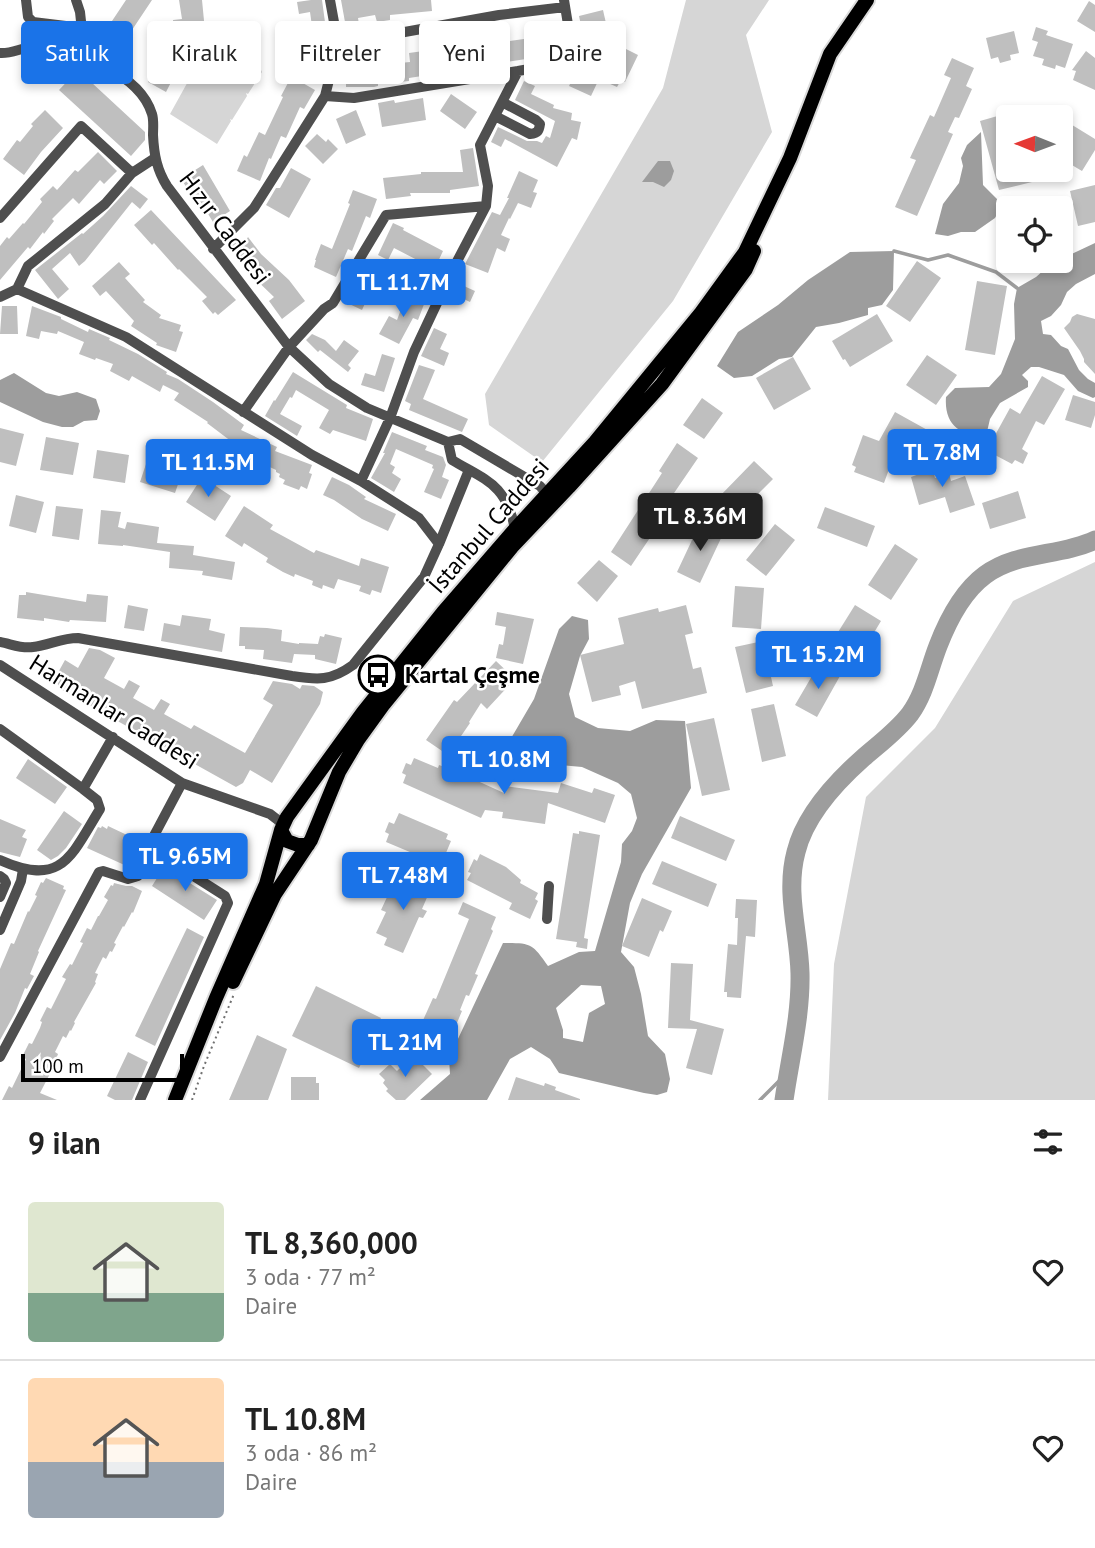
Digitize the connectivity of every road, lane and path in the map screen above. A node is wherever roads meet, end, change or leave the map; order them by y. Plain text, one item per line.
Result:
1 (26, 0) edge
2 (76, 0) edge
3 (330, 0) edge
4 (867, 0) edge
5 (876, 0) edge
6 (564, 4) edge
7 (32, 21) edge
8 (81, 21) edge
9 (334, 21) edge
10 (405, 32) edge
11 (21, 50) edge
12 (0, 53) edge
13 (517, 71) junction
14 (131, 84) edge
15 (327, 84) edge
16 (324, 96) junction
17 (502, 102) junction
18 (495, 116) junction
19 (155, 158) junction
20 (132, 173) junction
21 (486, 206) junction
22 (0, 218) edge
23 (213, 249) junction
24 (740, 267) junction
25 (17, 289) junction
26 (0, 297) edge
27 (289, 347) junction
28 (243, 412) junction
29 (390, 418) junction
30 (448, 442) junction
31 (469, 470) junction
32 (361, 481) junction
33 (552, 497) junction
34 (515, 529) junction
35 (439, 544) junction
36 (0, 642) edge
37 (0, 665) edge
38 (0, 730) edge
39 (113, 737) junction
40 (324, 766) junction
41 (339, 772) junction
42 (182, 783) junction
43 (83, 789) junction
44 (291, 822) junction
45 (309, 842) junction
46 (148, 847) junction
47 (0, 860) edge
48 (23, 869) junction
49 (0, 876) edge
50 (549, 886) dead end
51 (0, 897) edge
52 (547, 919) dead end
53 (0, 930) edge
54 (0, 1057) edge
55 (140, 1100) edge
56 (175, 1100) edge
57 (185, 1100) edge

1 - 7 street
2 - 8 street
3 - 9 street
4 - 24 main road, İstanbul Caddesi
5 - 24 main road, İstanbul Caddesi
6 - 10 street
6 - 13 street
11 - 12 street, Hızır Caddesi
13 - 16 street
13 - 17 street
14 - 19 street, Hızır Caddesi
15 - 16 street
16 - 23 street
17 - 18 street
17 - 18 street
18 - 21 street
19 - 20 street
19 - 23 street, Hızır Caddesi
20 - 22 street
20 - 25 street
21 - 27 street
21 - 29 street
23 - 27 street, Hızır Caddesi
24 - 33 main road, İstanbul Caddesi
25 - 26 street
25 - 28 street
27 - 28 street
27 - 29 street, Hızır Caddesi
28 - 32 street
29 - 30 street, Hızır Caddesi
29 - 32 street
30 - 31 street
30 - 33 street, Hızır Caddesi
31 - 34 street
31 - 35 street
32 - 35 street
33 - 34 main road, İstanbul Caddesi
33 - 41 main road, İstanbul Caddesi
34 - 40 main road, İstanbul Caddesi
35 - 36 street
37 - 39 street, Harmanlar Caddesi
38 - 43 street
39 - 42 street, Harmanlar Caddesi
39 - 43 street
40 - 41 main road
40 - 44 main road, İstanbul Caddesi
41 - 45 main road, İstanbul Caddesi
42 - 44 street, Harmanlar Caddesi
42 - 46 street
43 - 48 street
44 - 45 main road
44 - 45 main road
44 - 56 main road, İstanbul Caddesi
45 - 57 main road, İstanbul Caddesi
46 - 54 street
46 - 55 street
47 - 48 street
48 - 53 street
49 - 51 street
50 - 52 street

